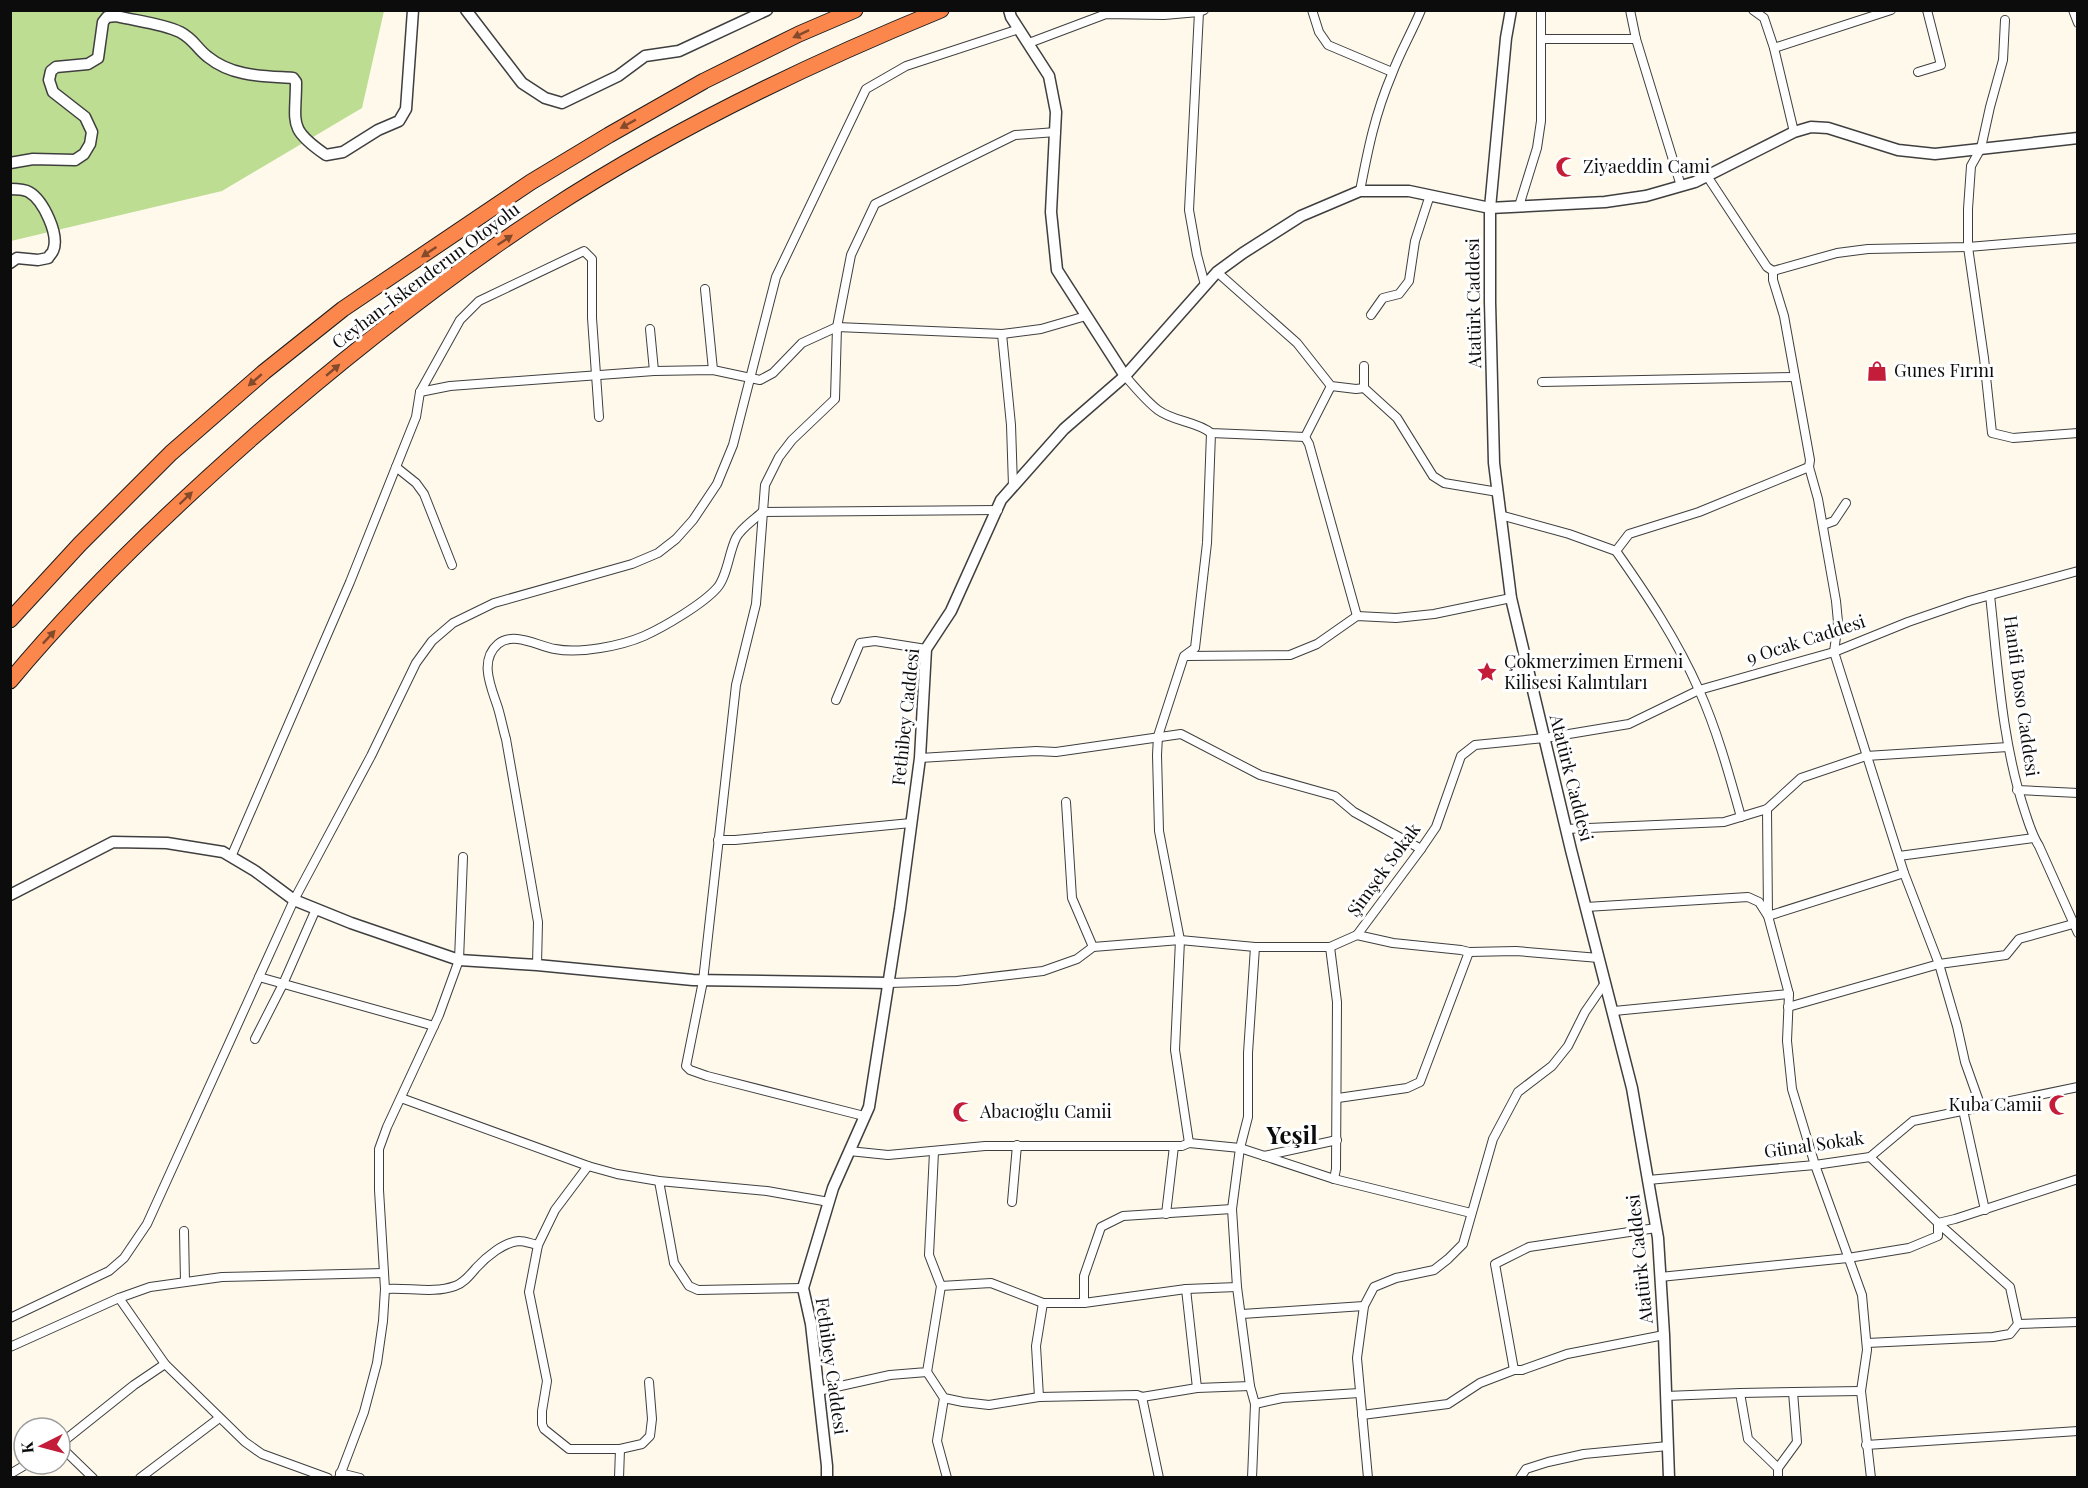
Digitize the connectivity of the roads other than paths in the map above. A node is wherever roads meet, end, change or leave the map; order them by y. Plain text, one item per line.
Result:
1 (413, 10) edge
2 (466, 10) edge
3 (767, 10) edge
4 (855, 10) edge
5 (941, 10) edge
6 (1009, 10) edge
7 (1312, 10) edge
8 (1421, 10) edge
9 (1511, 10) edge
10 (1541, 10) edge
11 (1630, 10) edge
12 (1753, 10) edge
13 (1891, 10) edge
14 (1927, 10) edge
15 (2073, 10) edge
16 (1202, 11) edge
17 (2005, 20) dead end
18 (2078, 22) edge
19 (1019, 29) junction
20 (1541, 39) junction
21 (1636, 39) junction
22 (1029, 43) junction
23 (1774, 48) junction
24 (1392, 72) junction
25 (1918, 72) dead end
26 (1056, 132) junction
27 (1794, 132) junction
28 (2078, 138) edge
29 (1981, 148) junction
30 (10, 163) edge
31 (1707, 176) junction
32 (1681, 186) junction
33 (10, 189) edge
34 (1360, 191) junction
35 (1430, 195) junction
36 (1519, 206) junction
37 (1490, 208) junction
38 (2078, 238) edge
39 (1968, 247) junction
40 (10, 263) edge
41 (1217, 272) junction
42 (1773, 272) junction
43 (1205, 285) junction
44 (705, 289) dead end
45 (1371, 315) dead end
46 (1086, 316) junction
47 (837, 327) junction
48 (650, 329) dead end
49 (1002, 334) junction
50 (1364, 366) dead end
51 (713, 370) junction
52 (654, 371) junction
53 (597, 376) junction
54 (1125, 376) junction
55 (1795, 377) junction
56 (751, 378) junction
57 (1542, 382) dead end
58 (1331, 386) junction
59 (1364, 388) junction
60 (420, 392) junction
61 (599, 417) dead end
62 (1211, 433) junction
63 (2078, 433) edge
64 (1305, 437) junction
65 (396, 466) junction
66 (1809, 467) junction
67 (1013, 486) junction
68 (1498, 492) junction
69 (1846, 503) dead end
70 (998, 510) junction
71 (762, 512) junction
72 (1500, 514) junction
73 (1823, 525) junction
74 (1616, 551) junction
75 (452, 565) dead end
76 (2078, 571) edge
77 (1990, 595) junction
78 (1511, 598) junction
79 (1357, 616) junction
80 (10, 620) edge
81 (926, 649) junction
82 (1834, 652) junction
83 (1184, 656) junction
84 (10, 681) edge
85 (1699, 690) junction
86 (836, 700) dead end
87 (1158, 736) junction
88 (1545, 738) junction
89 (2008, 747) junction
90 (1866, 756) junction
91 (920, 758) junction
92 (2017, 790) junction
93 (2078, 793) edge
94 (1066, 802) dead end
95 (1767, 809) junction
96 (1741, 817) junction
97 (911, 823) junction
98 (1566, 829) junction
99 (2034, 838) junction
100 (718, 840) junction
101 (1421, 849) junction
102 (1899, 856) junction
103 (231, 857) junction
104 (463, 857) dead end
105 (1904, 873) junction
106 (10, 895) edge
107 (294, 900) junction
108 (1586, 907) junction
109 (316, 909) junction
110 (1768, 916) junction
111 (2075, 929) edge
112 (1357, 935) junction
113 (1180, 940) junction
114 (1093, 947) junction
115 (1255, 947) junction
116 (1330, 947) junction
117 (1468, 952) junction
118 (1599, 958) junction
119 (459, 960) junction
120 (1939, 964) junction
121 (537, 965) junction
122 (259, 977) junction
123 (703, 981) junction
124 (889, 983) junction
125 (1605, 983) junction
126 (283, 984) junction
127 (1789, 994) junction
128 (1788, 1007) junction
129 (1614, 1011) junction
130 (434, 1026) junction
131 (255, 1039) dead end
132 (2078, 1087) edge
133 (401, 1098) junction
134 (1338, 1098) junction
135 (1981, 1107) junction
136 (1963, 1110) junction
137 (864, 1116) junction
138 (1337, 1140) junction
139 (1188, 1143) junction
140 (1017, 1145) junction
141 (1174, 1146) junction
142 (1240, 1148) junction
143 (849, 1151) junction
144 (934, 1152) junction
145 (1263, 1156) junction
146 (1870, 1157) junction
147 (1815, 1165) junction
148 (588, 1166) junction
149 (1334, 1179) junction
150 (2078, 1179) edge
151 (1648, 1180) junction
152 (659, 1181) junction
153 (829, 1202) junction
154 (1012, 1202) dead end
155 (1232, 1209) junction
156 (1985, 1210) junction
157 (1471, 1213) junction
158 (1166, 1214) junction
159 (1938, 1223) junction
160 (1656, 1228) junction
161 (184, 1231) dead end
162 (538, 1245) junction
163 (1848, 1257) junction
164 (384, 1273) junction
165 (1660, 1277) junction
166 (185, 1282) junction
167 (941, 1286) junction
168 (1237, 1287) junction
169 (803, 1288) junction
170 (385, 1289) junction
171 (1186, 1290) junction
172 (118, 1298) junction
173 (1043, 1303) junction
174 (1084, 1303) junction
175 (1364, 1306) junction
176 (1242, 1314) junction
177 (10, 1318) edge
178 (2078, 1322) edge
179 (2018, 1324) junction
180 (1664, 1335) junction
181 (1867, 1343) junction
182 (10, 1347) edge
183 (165, 1364) junction
184 (1514, 1370) junction
185 (927, 1372) junction
186 (650, 1382) dead end
187 (1250, 1386) junction
188 (1197, 1388) junction
189 (818, 1391) junction
190 (1861, 1391) junction
191 (1792, 1392) junction
192 (1359, 1393) junction
193 (1740, 1393) junction
194 (1666, 1396) junction
195 (1039, 1397) junction
196 (1142, 1397) junction
197 (944, 1398) junction
198 (1255, 1404) junction
199 (1362, 1415) junction
200 (218, 1419) junction
201 (2078, 1431) edge
202 (72, 1435) edge
203 (1866, 1445) junction
204 (1668, 1446) junction
205 (620, 1449) junction
206 (72, 1457) edge
207 (1778, 1473) edge
208 (340, 1475) edge
209 (93, 1478) edge
210 (140, 1478) edge
211 (328, 1478) edge
212 (360, 1478) edge
213 (619, 1478) edge
214 (826, 1478) edge
215 (947, 1478) edge
216 (1160, 1478) edge
217 (1252, 1478) edge
218 (1368, 1478) edge
219 (1520, 1478) edge
220 (1669, 1478) edge
221 (1871, 1478) edge

1 - 30 street
2 - 3 street
4 -> 80 highway, Ceyhan-İskenderun Otoyolu
84 -> 5 highway, Ceyhan-İskenderun Otoyolu
6 - 19 street
7 - 24 street
8 - 24 street
9 - 37 street, Atatürk Caddesi
10 - 20 street
11 - 21 street
12 - 23 street
13 - 23 street
14 - 25 street
15 - 18 street
16 - 22 street
16 - 43 street
17 - 29 street
19 - 22 street
19 - 56 street
20 - 21 street
20 - 36 street
21 - 32 street
22 - 26 street
23 - 27 street
24 - 34 street
26 - 46 street
26 - 47 street
27 - 29 street, Fethibey Caddesi
27 - 31 street, Fethibey Caddesi
28 - 29 street, Fethibey Caddesi
29 - 39 street
31 - 32 street, Fethibey Caddesi
31 - 42 street
32 - 36 street, Fethibey Caddesi
33 - 40 street
34 - 35 street, Fethibey Caddesi
34 - 41 street, Fethibey Caddesi
35 - 37 street, Fethibey Caddesi
35 - 45 street
36 - 37 street, Fethibey Caddesi
37 - 68 street, Atatürk Caddesi
38 - 39 street
39 - 42 street
39 - 63 street
41 - 43 street, Fethibey Caddesi
41 - 58 street
42 - 55 street
43 - 54 street, Fethibey Caddesi
44 - 51 street
46 - 49 street
46 - 54 street
47 - 49 street
47 - 56 street
47 - 71 street
48 - 52 street
49 - 67 street
50 - 59 street
51 - 52 street
51 - 56 street
52 - 53 street
53 - 60 street
53 - 60 street
53 - 61 street
54 - 62 street
54 - 67 street, Fethibey Caddesi
55 - 57 street
55 - 66 street
56 - 107 street
58 - 59 street
58 - 64 street
59 - 68 street
60 - 65 street
62 - 64 street
62 - 83 street
64 - 79 street
65 - 75 street
65 - 103 street
66 - 73 street
66 - 74 street
67 - 70 street, Fethibey Caddesi
68 - 72 street, Atatürk Caddesi
69 - 73 street
70 - 71 street
70 - 81 street, Fethibey Caddesi
71 - 100 street
71 - 121 street
72 - 74 street
72 - 78 street, Atatürk Caddesi
73 - 82 street
74 - 85 street
76 - 77 street, 9 Ocak Caddesi
77 - 82 street, 9 Ocak Caddesi
77 - 89 street, Hanifi Boso Caddesi
78 - 79 street
78 - 88 street, Atatürk Caddesi
79 - 83 street
81 - 86 street
81 - 91 street, Fethibey Caddesi
82 - 85 street, 9 Ocak Caddesi
82 - 90 street
83 - 87 street
85 - 88 street, 9 Ocak Caddesi
85 - 96 street
87 - 91 street
87 - 101 street
87 - 113 street
88 - 98 street, Atatürk Caddesi
88 - 101 street, Şimşek Sokak
89 - 90 street
89 - 92 street, Hanifi Boso Caddesi
90 - 95 street
90 - 102 street
91 - 97 street, Fethibey Caddesi
92 - 93 street
92 - 99 street, Hanifi Boso Caddesi
94 - 114 street
95 - 96 street
95 - 110 street
96 - 98 street
97 - 100 street
97 - 124 street, Fethibey Caddesi
98 - 108 street, Atatürk Caddesi
99 - 102 street
99 - 111 street, Hanifi Boso Caddesi
100 - 123 street
101 - 112 street, Şimşek Sokak
102 - 105 street
103 - 106 street
103 - 107 street
104 - 119 street
105 - 110 street
105 - 120 street
107 - 109 street
107 - 122 street
108 - 110 street
108 - 118 street, Atatürk Caddesi
109 - 119 street
109 - 126 street
110 - 127 street
111 - 120 street
112 - 116 street, Şimşek Sokak
112 - 117 street
113 - 114 street, Şimşek Sokak
113 - 115 street, Şimşek Sokak
113 - 139 street
114 - 124 street
115 - 116 street, Şimşek Sokak
115 - 142 street
116 - 134 street
117 - 118 street
117 - 134 street
118 - 125 street, Atatürk Caddesi
119 - 121 street
119 - 130 street
120 - 128 street
120 - 135 street
121 - 123 street
122 - 126 street
122 - 177 street
123 - 124 street
123 - 137 street
124 - 137 street, Fethibey Caddesi
125 - 129 street, Atatürk Caddesi
125 - 157 street
126 - 130 street
126 - 131 street
127 - 128 street
127 - 129 street
128 - 147 street
129 - 151 street, Atatürk Caddesi
130 - 133 street
132 - 135 street, Günal Sokak
133 - 148 street
133 - 164 street
134 - 138 street
135 - 136 street, Günal Sokak
136 - 146 street, Günal Sokak
136 - 156 street
137 - 143 street, Fethibey Caddesi
138 - 145 street
138 - 149 street
139 - 141 street
139 - 142 street
140 - 141 street
140 - 144 street
140 - 154 street
141 - 158 street
142 - 145 street
142 - 155 street
143 - 144 street
143 - 153 street, Fethibey Caddesi
144 - 167 street
145 - 149 street
146 - 147 street, Günal Sokak
146 - 159 street
147 - 151 street, Günal Sokak
147 - 163 street
148 - 152 street
148 - 162 street
149 - 157 street
150 - 156 street
151 - 160 street, Atatürk Caddesi
152 - 153 street
152 - 169 street
153 - 169 street, Fethibey Caddesi
155 - 158 street
155 - 168 street
156 - 159 street
157 - 175 street
158 - 174 street
159 - 163 street
159 - 179 street
160 - 165 street, Atatürk Caddesi
160 - 184 street
161 - 166 street
162 - 170 street
162 - 205 street
163 - 165 street
163 - 181 street
164 - 166 street
164 - 170 street
165 - 180 street, Atatürk Caddesi
166 - 172 street
167 - 173 street
167 - 185 street
168 - 171 street
168 - 176 street
169 - 189 street, Fethibey Caddesi
170 - 208 street
171 - 174 street
171 - 188 street
172 - 182 street
172 - 183 street
173 - 174 street
173 - 195 street
175 - 176 street
175 - 192 street
176 - 187 street
178 - 179 street
179 - 181 street
180 - 184 street
180 - 194 street, Atatürk Caddesi
181 - 190 street
183 - 200 street
183 - 202 street
184 - 199 street
185 - 189 street
185 - 197 street
186 - 205 street
187 - 188 street
187 - 198 street
188 - 196 street
189 - 214 street, Fethibey Caddesi
190 - 191 street
190 - 203 street
191 - 193 street
191 - 207 street
192 - 198 street
192 - 199 street
193 - 194 street
193 - 207 street
194 - 204 street, Atatürk Caddesi
195 - 196 street
195 - 197 street
196 - 216 street
197 - 215 street
198 - 217 street
199 - 218 street
200 - 210 street
200 - 211 street
201 - 203 street
203 - 221 street
204 - 219 street
204 - 220 street, Atatürk Caddesi
205 - 213 street
206 - 209 street
208 - 212 street

